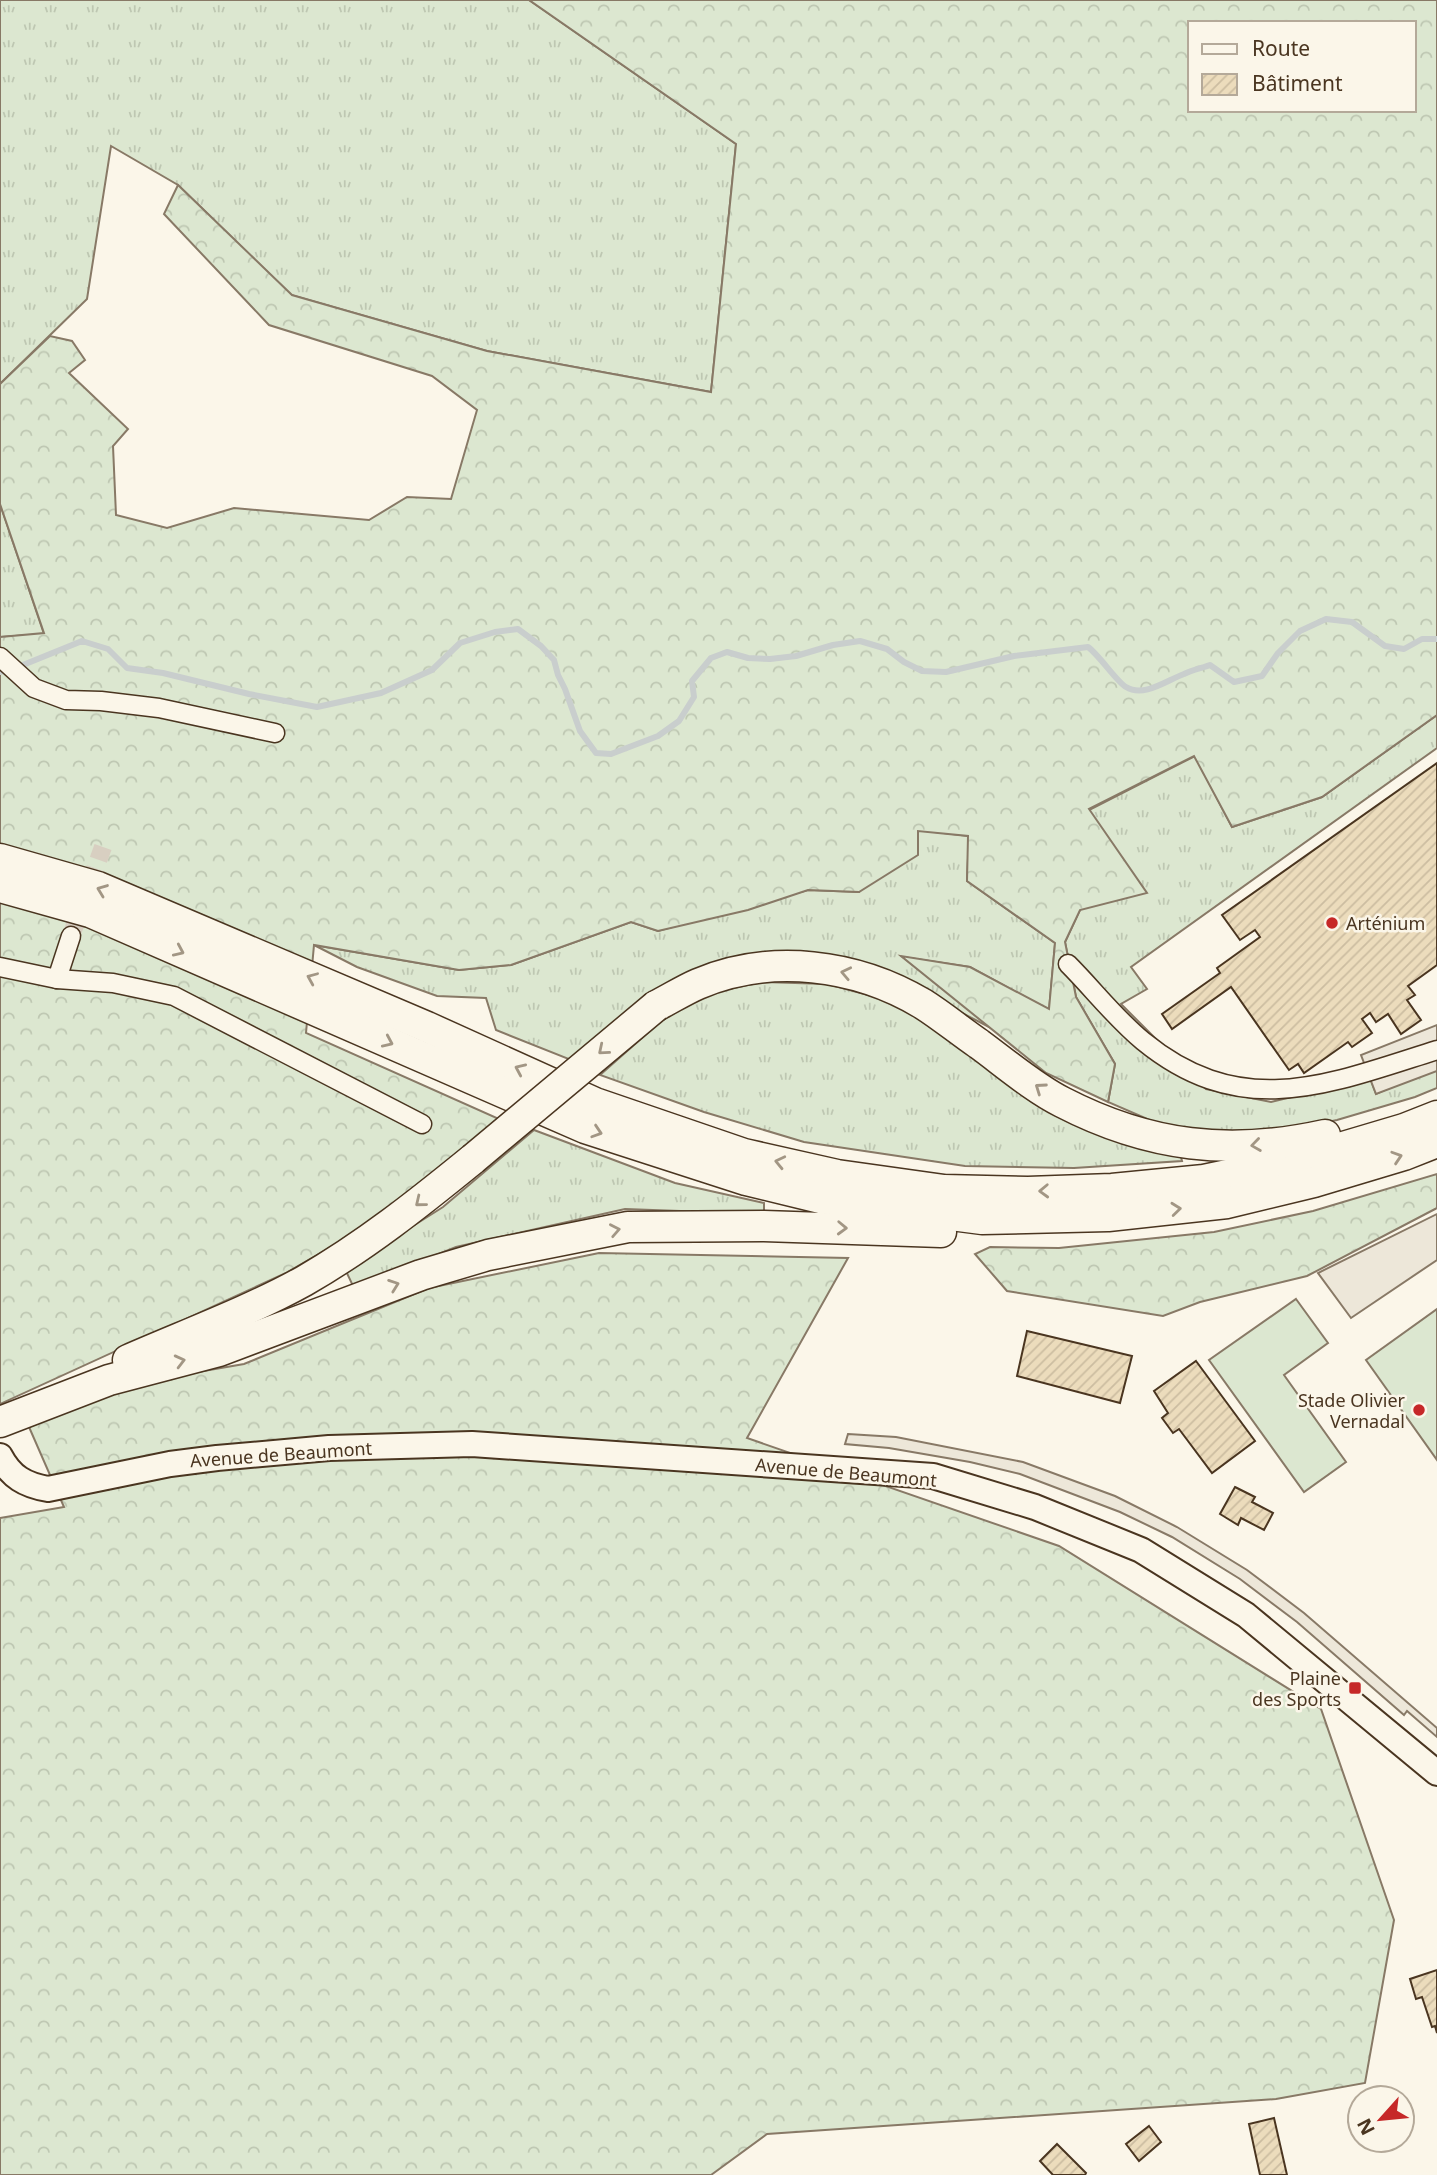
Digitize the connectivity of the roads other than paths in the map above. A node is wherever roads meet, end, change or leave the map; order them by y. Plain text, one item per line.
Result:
1 (0, 657) edge
2 (275, 733) dead end
3 (0, 859) edge
4 (0, 887) edge
5 (71, 936) tunnel mouth
6 (1068, 964) dead end
7 (0, 967) edge
8 (57, 979) junction
9 (1437, 1050) edge
10 (1437, 1098) edge
11 (1437, 1116) edge
12 (422, 1124) dead end
13 (1437, 1142) edge
14 (1108, 1216) junction
15 (0, 1421) edge
16 (0, 1455) edge
17 (1437, 1773) edge

1 - 2 street
11 -> 3 highway
4 -> 14 highway
5 - 8 street
6 - 9 street
7 - 8 street
8 - 12 street
10 -> 15 highway, bridge
14 -> 13 highway
15 -> 14 highway
16 - 17 main road, Avenue de Beaumont

